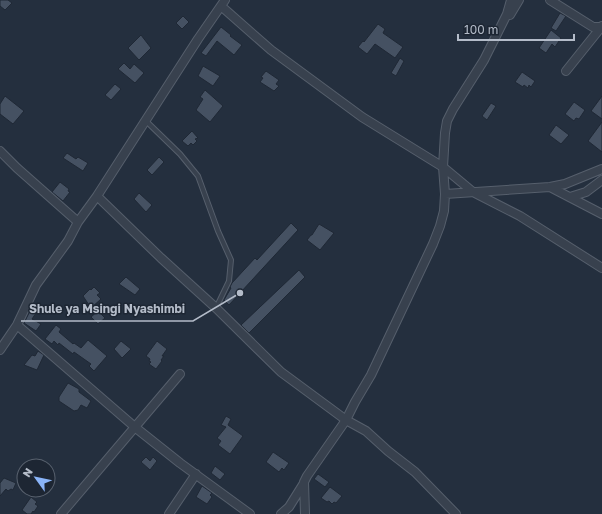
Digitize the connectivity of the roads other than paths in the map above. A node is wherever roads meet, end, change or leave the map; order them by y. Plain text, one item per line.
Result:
1 (511, 0) edge
2 (519, 0) edge
3 (550, 0) edge
4 (223, 3) edge
5 (510, 15) dead end
6 (602, 27) edge
7 (566, 71) dead end
8 (146, 120) junction
9 (0, 151) edge
10 (443, 167) junction
11 (602, 169) edge
12 (602, 180) edge
13 (550, 187) junction
14 (473, 192) junction
15 (446, 194) junction
16 (98, 196) junction
17 (570, 197) junction
18 (602, 214) edge
19 (78, 222) junction
20 (602, 268) edge
21 (216, 308) junction
22 (17, 325) junction
23 (0, 350) edge
24 (180, 374) dead end
25 (346, 420) junction
26 (136, 428) junction
27 (196, 474) junction
28 (304, 482) junction
29 (61, 514) edge
30 (169, 514) edge
31 (250, 514) edge
32 (281, 514) edge
33 (305, 514) edge
34 (456, 514) edge

1 - 10 street
2 - 5 street
3 - 6 street
4 - 8 street
4 - 10 street
6 - 7 street
8 - 16 street
8 - 21 lane
9 - 19 street
10 - 14 street
10 - 15 street
11 - 13 street
12 - 17 street
13 - 14 street
13 - 17 street
14 - 15 street
14 - 20 street
15 - 25 street
16 - 19 street
16 - 21 street
17 - 18 street
19 - 22 street
21 - 25 street
22 - 23 street
22 - 26 street
24 - 26 street
25 - 28 street
25 - 34 street
26 - 27 street
26 - 29 street
27 - 30 street
27 - 31 street
28 - 32 street
28 - 33 street

